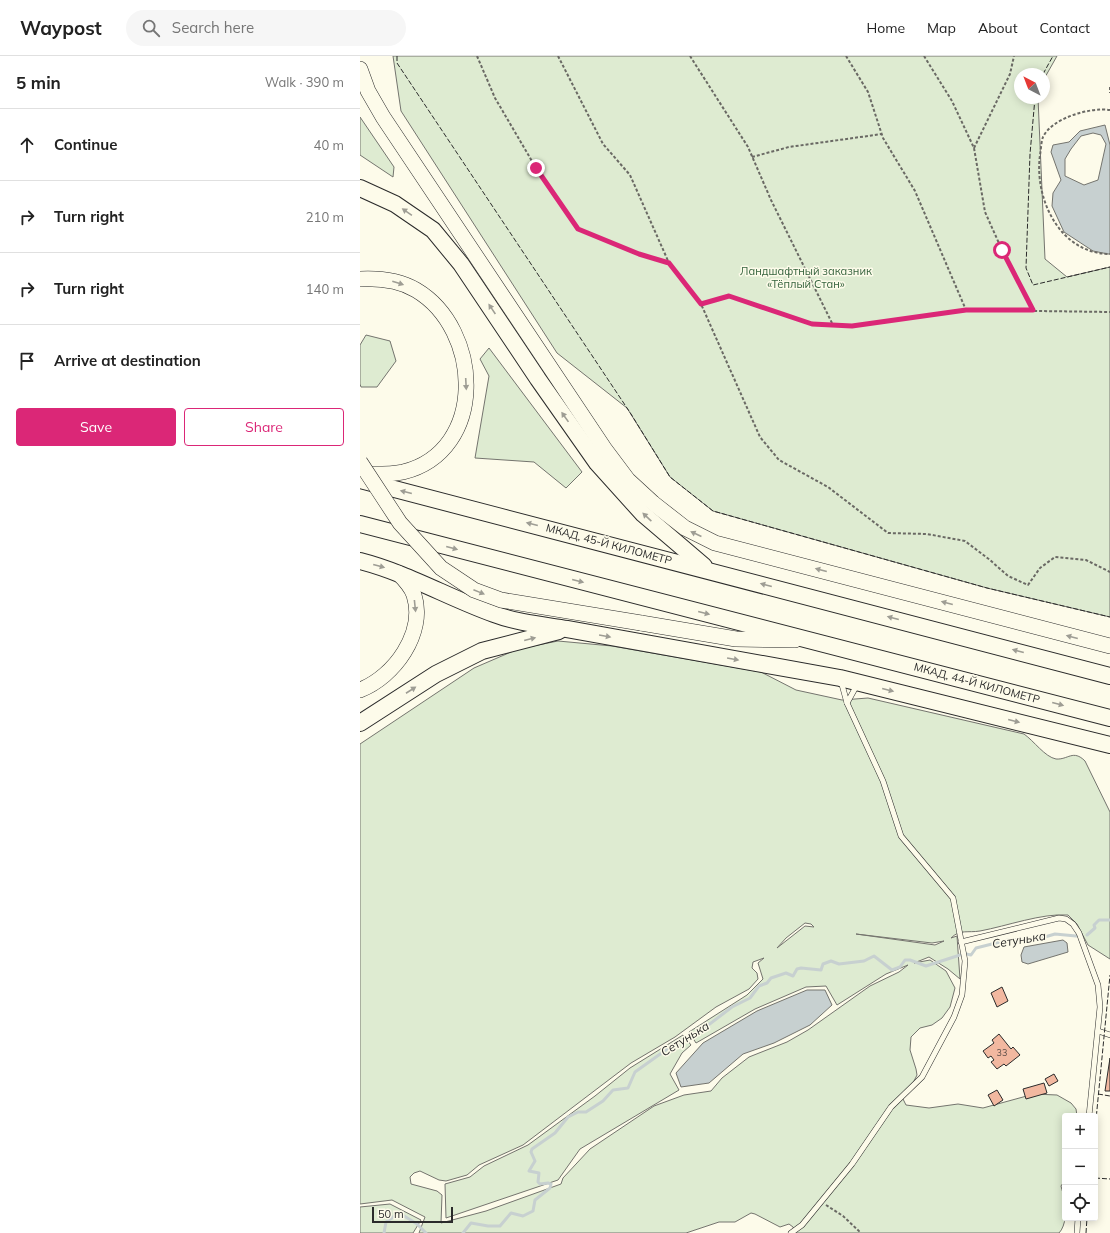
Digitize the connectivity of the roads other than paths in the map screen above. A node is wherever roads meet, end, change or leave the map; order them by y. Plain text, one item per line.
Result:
1 (360, 69) edge
2 (360, 188) edge
3 (360, 279) edge
4 (360, 462) edge
5 (360, 474) edge
6 (360, 480) edge
7 (360, 524) edge
8 (360, 561) edge
9 (708, 570) junction
10 (398, 573) junction
11 (567, 629) junction
12 (812, 640) junction
13 (1110, 646) edge
14 (1110, 676) edge
15 (840, 678) junction
16 (858, 682) junction
17 (360, 690) edge
18 (847, 703) junction
19 (1110, 718) edge
20 (360, 723) edge
21 (1110, 745) edge
22 (961, 942) junction
23 (1098, 1031) junction
24 (1110, 1035) edge
25 (1089, 1113) edge
26 (1078, 1221) edge
27 (791, 1233) edge
28 (1077, 1233) edge

13 -> 1 main road
9 -> 2 highway
3 -> 5 main road
4 -> 12 main road, bridge
9 -> 6 highway, МКАД, 45-Й КИЛОМЕТР
7 -> 12 highway
8 -> 10 highway
14 -> 9 highway, МКАД, 45-Й КИЛОМЕТР
10 - 11 highway
10 -> 17 main road
11 -> 15 highway
20 -> 11 highway
12 -> 19 highway, МКАД, 44-Й КИЛОМЕТР
15 - 16 highway
15 - 18 lane
16 - 18 lane
16 -> 21 highway
18 - 22 lane
22 - 23 lane
22 - 27 lane
23 - 24 lane
23 - 25 lane
26 - 28 lane

